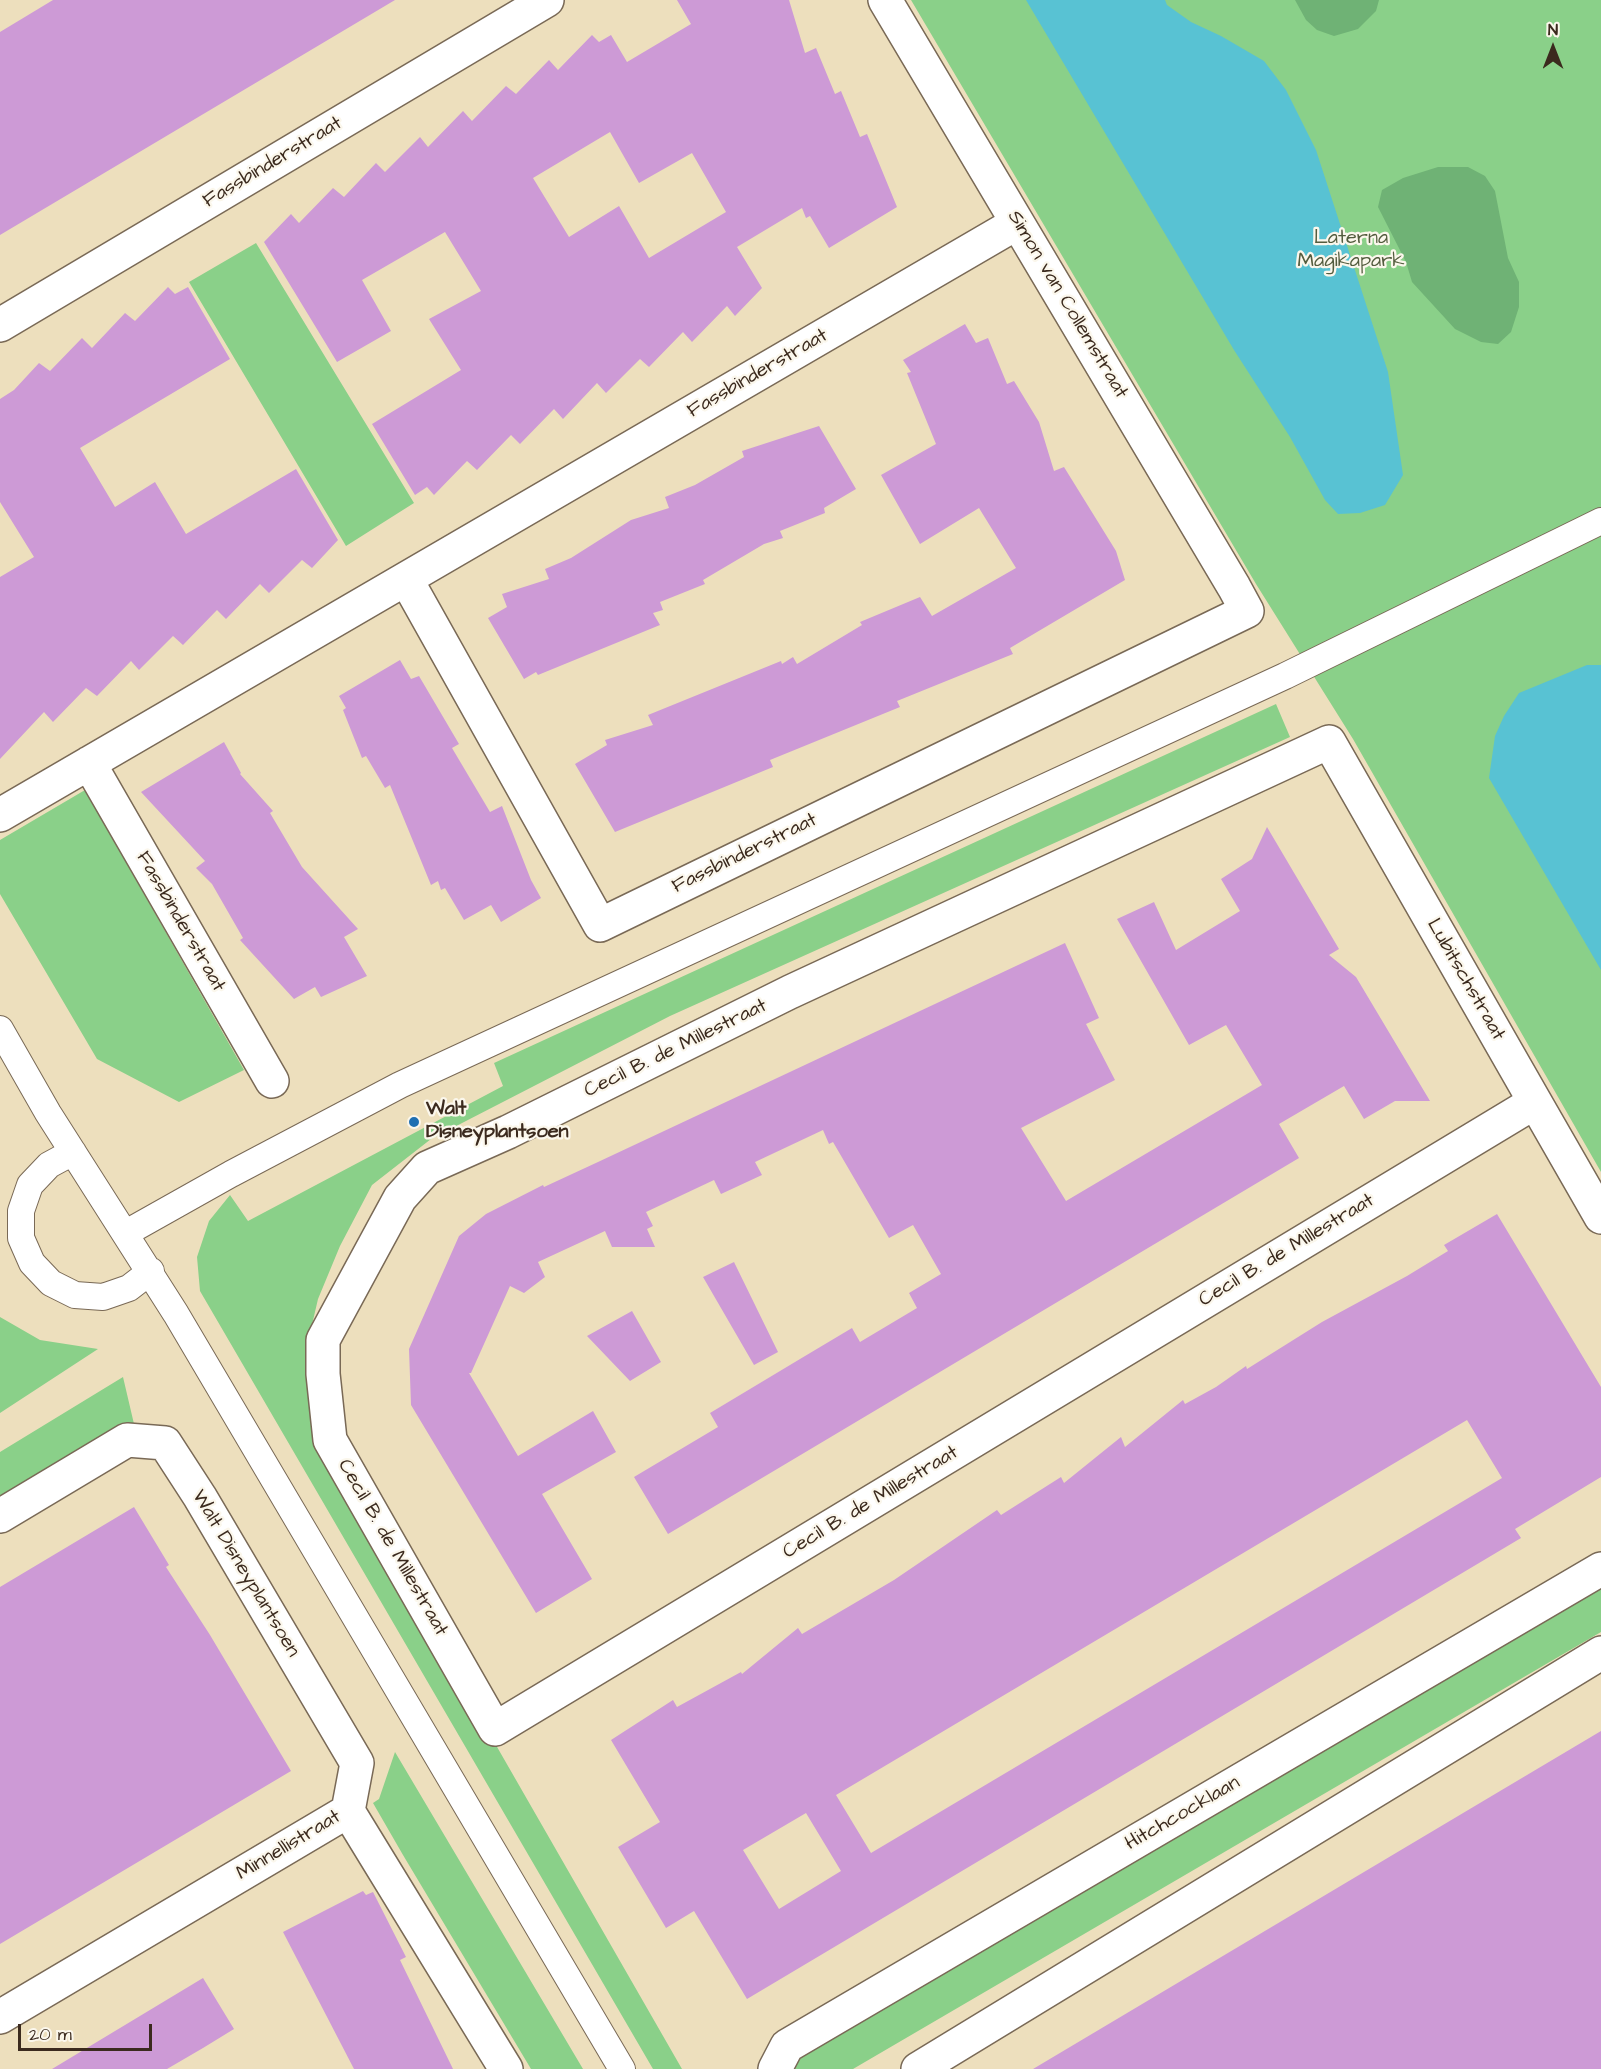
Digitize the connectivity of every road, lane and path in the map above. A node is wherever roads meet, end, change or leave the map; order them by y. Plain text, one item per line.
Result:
1 (547, 0) edge
2 (885, 0) edge
3 (1017, 223) junction
4 (0, 325) edge
5 (1601, 521) edge
6 (406, 579) junction
7 (1247, 611) joint
8 (1329, 742) joint
9 (89, 763) junction
10 (0, 815) edge
11 (0, 1029) edge
12 (272, 1081) dead end
13 (1535, 1102) junction
14 (73, 1152) junction
15 (1601, 1217) edge
16 (126, 1233) junction
17 (150, 1271) junction
18 (0, 1516) edge
19 (1601, 1569) edge
20 (1601, 1653) edge
21 (348, 1811) junction
22 (0, 2017) edge
23 (506, 2069) edge
24 (622, 2069) edge
25 (775, 2069) edge
26 (918, 2069) edge

1 - 4 street, Fassbinderstraat
2 - 3 street, Simon van Collemstraat
3 - 6 street, Fassbinderstraat
3 - 7 street, Simon van Collemstraat
5 - 16 lane
6 - 7 street, Fassbinderstraat
6 - 9 street, Fassbinderstraat
8 - 13 street, Lubitschstraat
8 - 13 street, Cecil B. de Millestraat
9 - 10 street, Fassbinderstraat
9 - 12 street, Fassbinderstraat
11 - 14 lane
13 - 15 street, Lubitschstraat
14 - 16 lane
14 - 17 lane
16 - 17 lane
17 - 24 lane
18 - 21 street, Walt Disneyplantsoen
19 - 25 street, Hitchcocklaan
20 - 26 street
21 - 22 street, Minnellistraat
21 - 23 street, Minnellistraat

